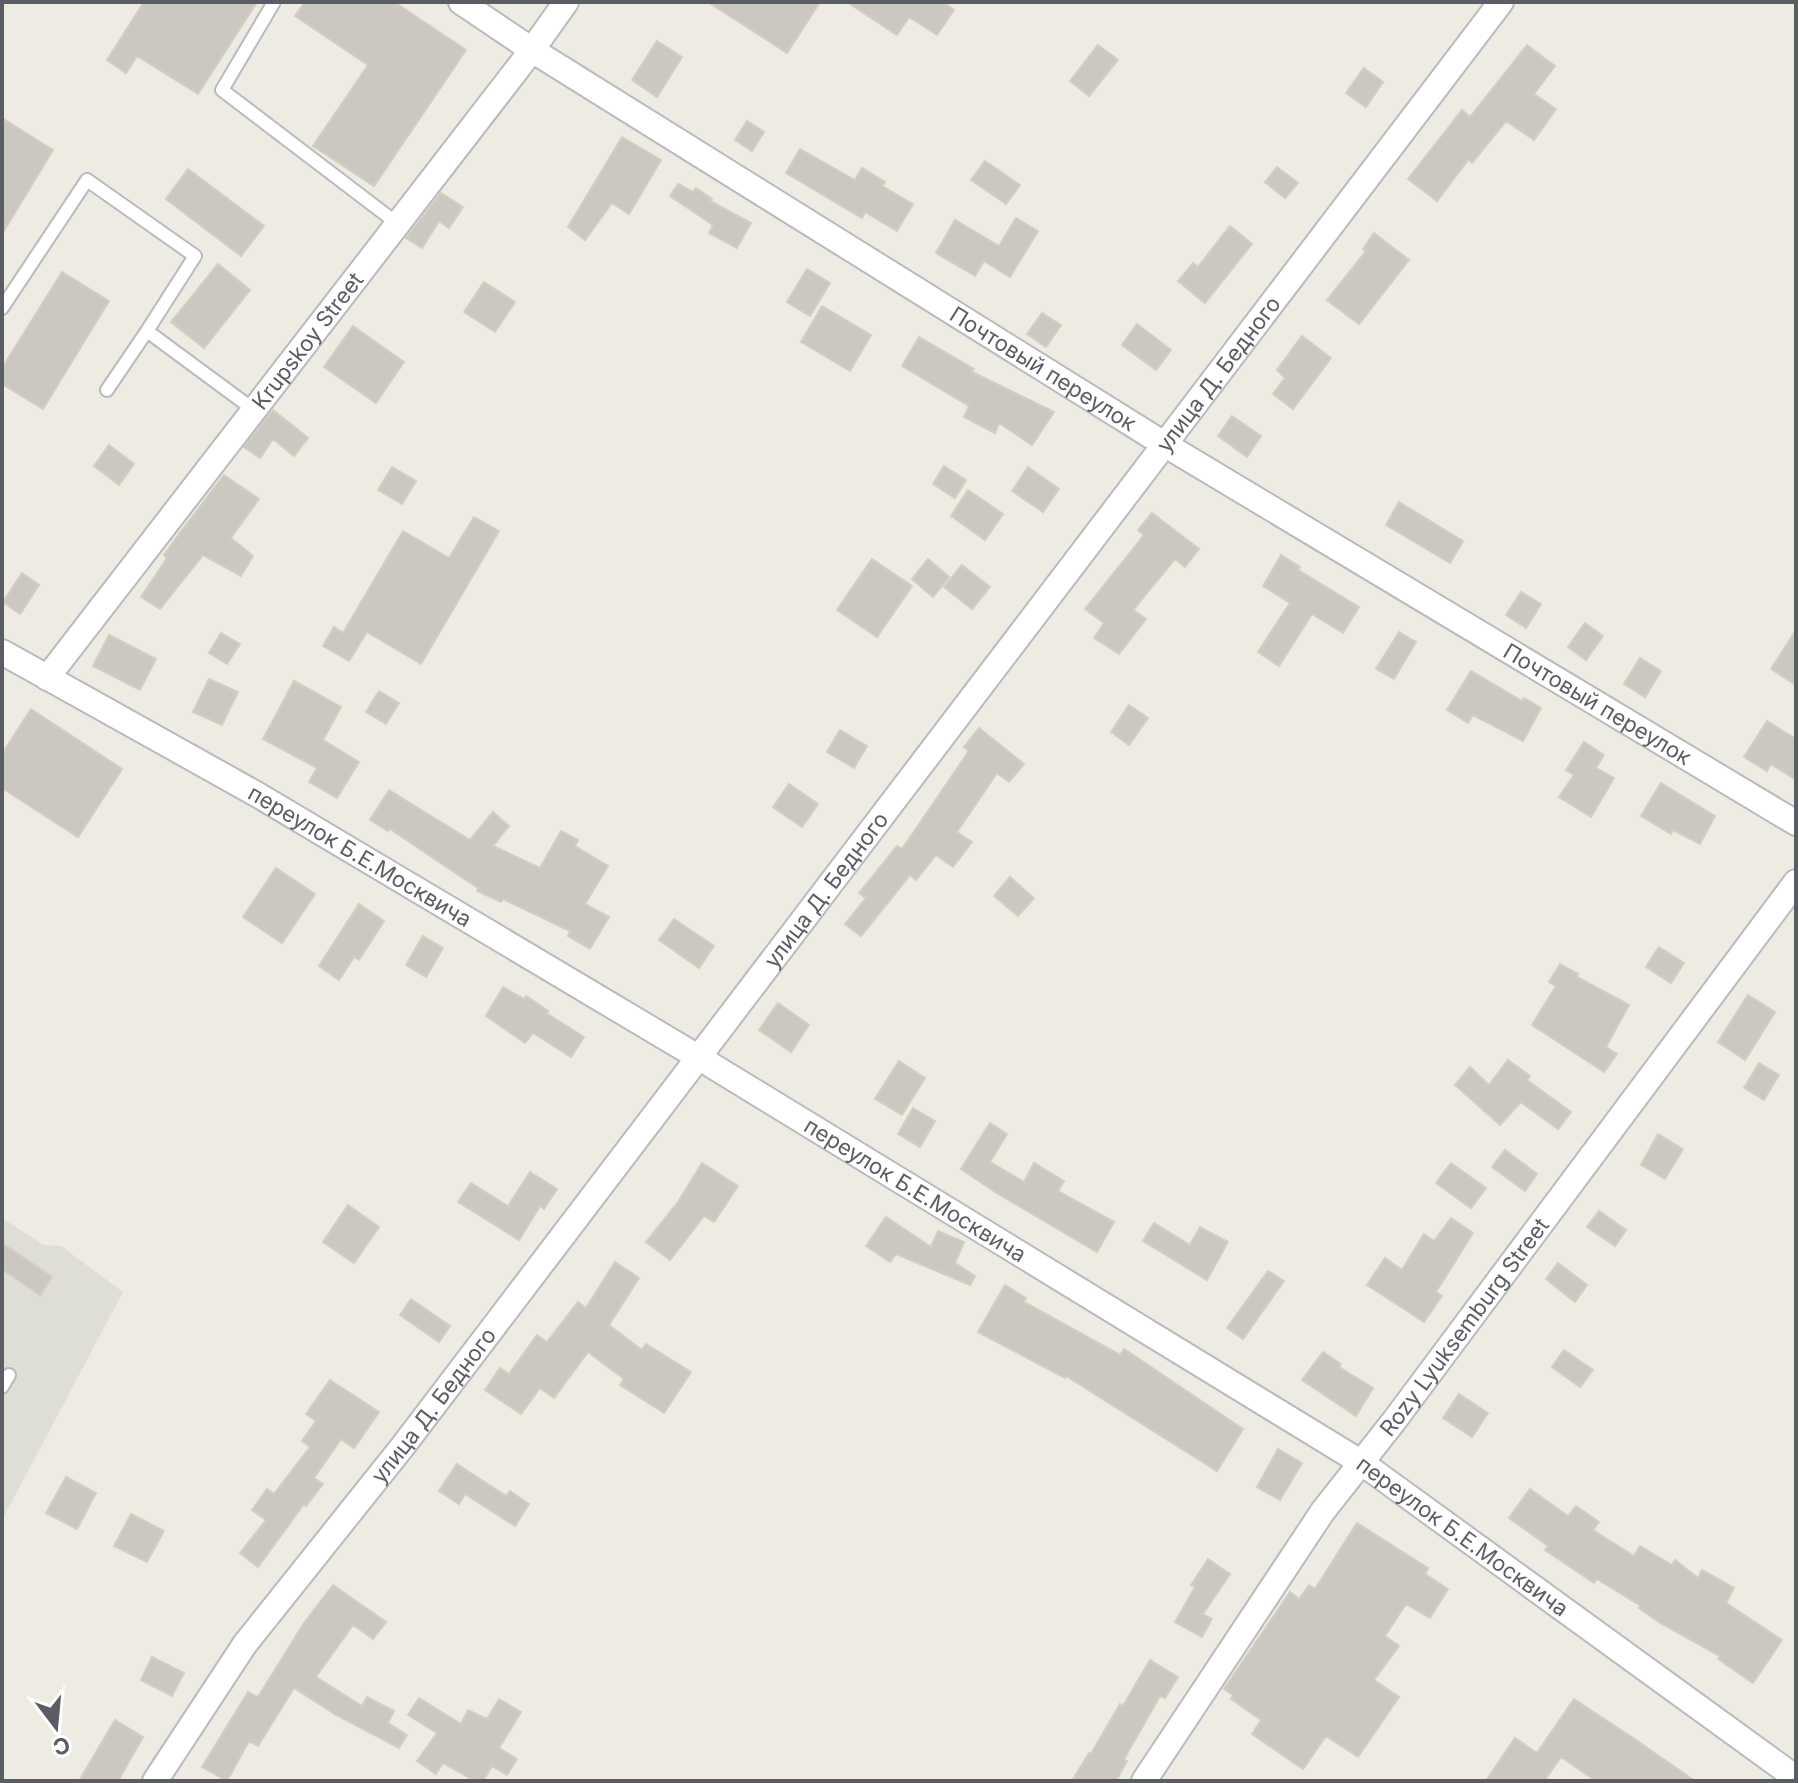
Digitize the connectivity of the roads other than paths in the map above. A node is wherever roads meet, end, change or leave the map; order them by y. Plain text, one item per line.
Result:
1 (274, 2) edge
2 (461, 2) edge
3 (566, 2) edge
4 (1501, 2) edge
5 (532, 50) junction
6 (398, 224) junction
7 (2, 308) edge
8 (147, 331) junction
9 (107, 390) dead end
10 (254, 410) junction
11 (1164, 444) junction
12 (3, 654) edge
13 (47, 678) junction
14 (1796, 823) edge
15 (1796, 882) edge
16 (698, 1057) junction
17 (1362, 1463) junction
18 (1796, 1778) edge
19 (155, 1781) edge
20 (1144, 1781) edge

1 - 6 lane
2 - 5 street, Почтовый переулок
3 - 5 street, Krupskoy Street
4 - 11 street, улица Д. Бедного
5 - 6 street, Krupskoy Street
5 - 11 street, Почтовый переулок
6 - 10 street, Krupskoy Street
7 - 8 lane
8 - 9 lane
8 - 10 lane
10 - 13 street, Krupskoy Street
11 - 14 street, Почтовый переулок
11 - 16 street, улица Д. Бедного
12 - 13 street, переулок Б.Е.Москвича
13 - 16 street, переулок Б.Е.Москвича
15 - 17 street, Rozy Lyuksemburg Street
16 - 17 street, переулок Б.Е.Москвича
16 - 19 street, улица Д. Бедного
17 - 18 street, переулок Б.Е.Москвича
17 - 20 street, Rozy Lyuksemburg Street

